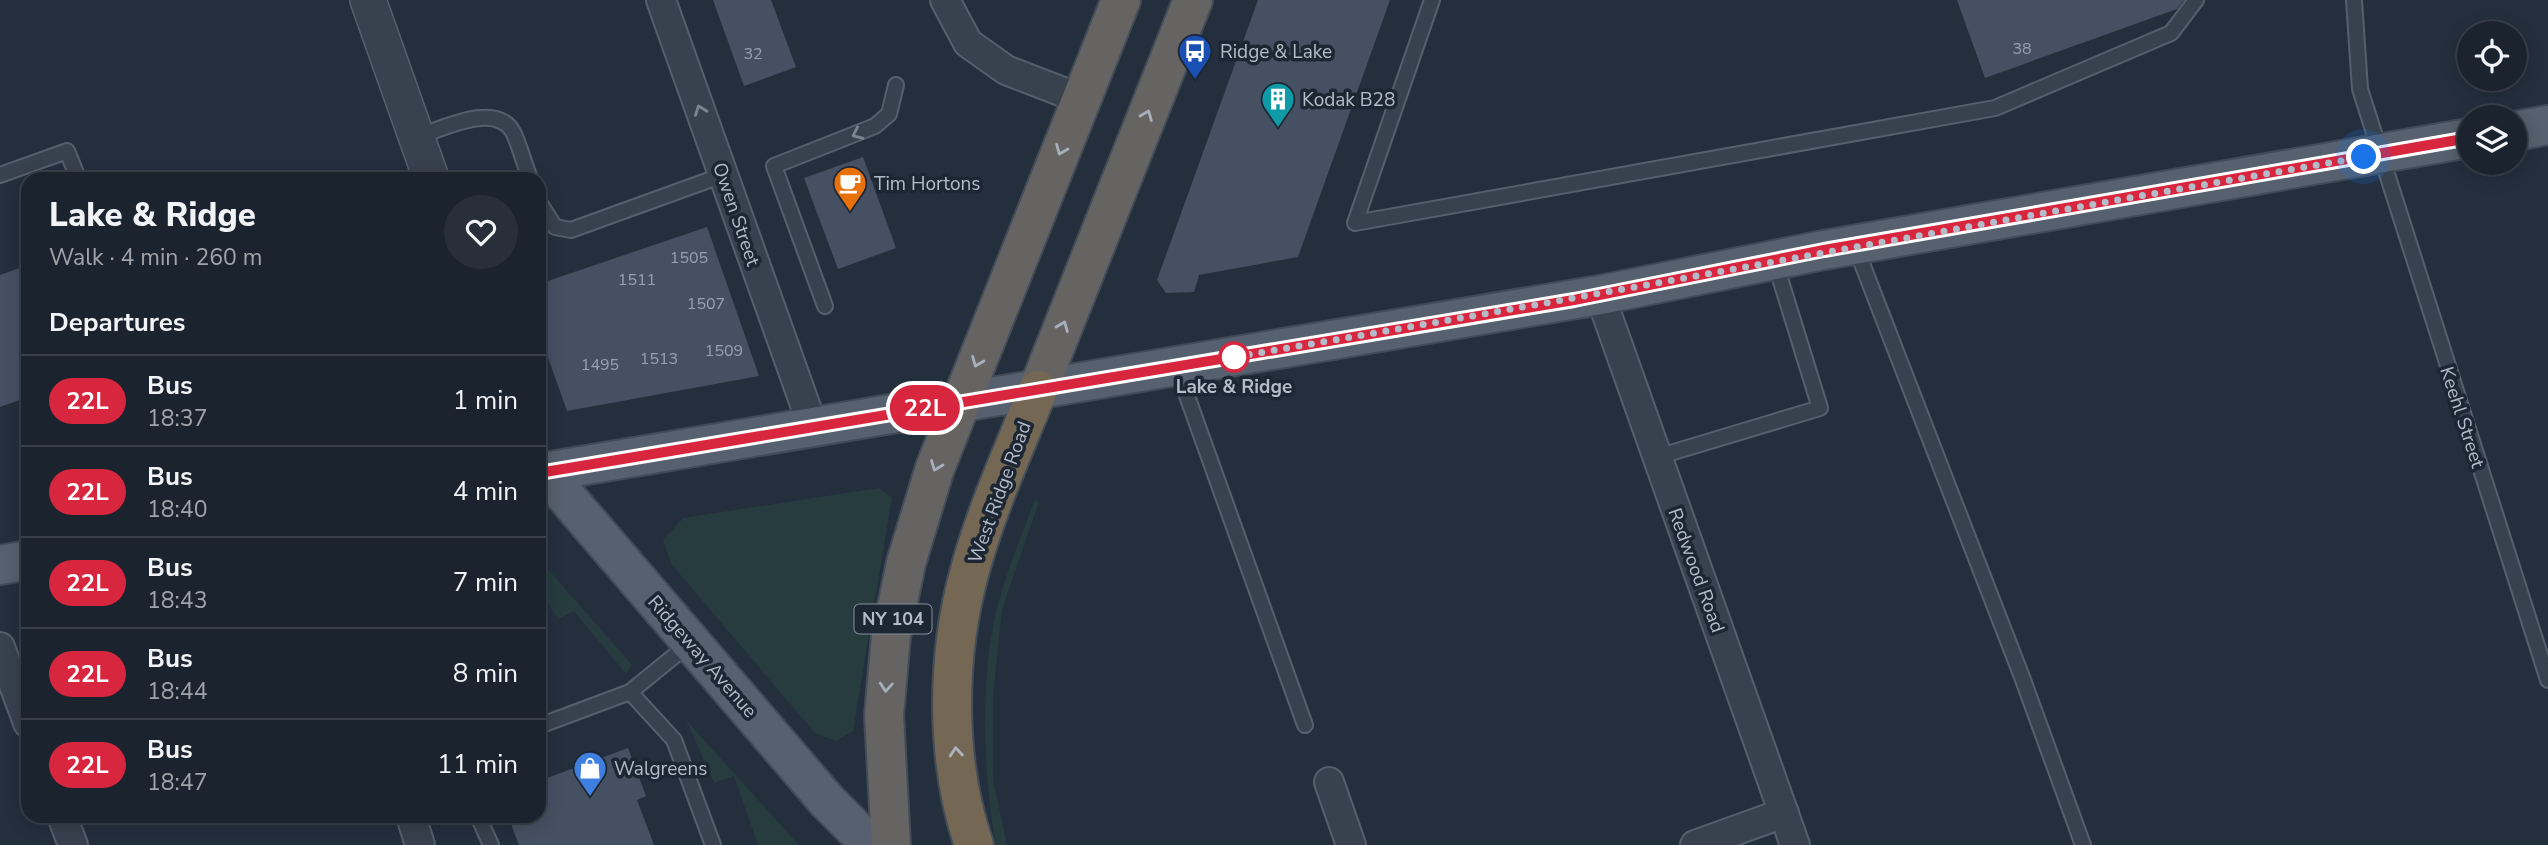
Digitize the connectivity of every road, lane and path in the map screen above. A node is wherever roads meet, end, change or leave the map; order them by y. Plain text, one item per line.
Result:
1 (368, 0) edge
2 (661, 0) edge
3 (945, 0) edge
4 (1121, 0) edge
5 (1193, 0) edge
6 (1432, 0) edge
7 (2196, 0) edge
8 (2354, 0) edge
9 (896, 85) dead end
10 (1081, 99) junction
11 (2548, 125) edge
12 (2527, 129) edge
13 (417, 137) junction
14 (2457, 140) edge
15 (2379, 154) junction
16 (76, 172) edge
17 (429, 172) edge
18 (528, 172) edge
19 (0, 175) edge
20 (723, 175) junction
21 (546, 213) edge
22 (1855, 245) junction
23 (1774, 261) junction
24 (1600, 295) junction
25 (825, 306) dead end
26 (1176, 366) junction
27 (1038, 390) junction
28 (961, 402) junction
29 (813, 427) junction
30 (1657, 457) junction
31 (546, 468) edge
32 (546, 475) edge
33 (21, 561) edge
34 (0, 565) edge
35 (691, 642) junction
36 (0, 647) edge
37 (2548, 680) edge
38 (631, 692) junction
39 (21, 704) edge
40 (546, 723) edge
41 (1306, 725) dead end
42 (1329, 782) dead end
43 (1784, 813) junction
44 (65, 823) edge
45 (413, 823) edge
46 (481, 823) edge
47 (73, 845) edge
48 (419, 845) edge
49 (491, 845) edge
50 (713, 845) edge
51 (871, 845) edge
52 (891, 845) edge
53 (974, 845) edge
54 (1351, 845) edge
55 (1695, 845) edge
56 (1795, 845) edge
57 (2083, 845) edge

1 - 13 street
20 -> 2 street, Owen Street
3 - 10 street
4 - 10 highway, NY 104
27 -> 5 highway, West Ridge Road / NY 104
6 - 7 lane
8 - 15 lane, Keehl Street
9 -> 25 lane
10 -> 28 highway, NY 104
11 - 12 main road
13 - 17 street
13 - 18 lane
14 - 15 main road
15 - 22 main road
15 - 37 lane, Keehl Street
16 - 19 lane
20 - 21 lane
20 - 29 street, Owen Street
22 - 23 main road
22 - 57 lane
23 - 24 main road
23 - 30 lane
24 - 26 main road
24 - 30 street, Redwood Road
26 - 27 main road
26 - 41 lane
27 - 28 main road
53 -> 27 highway, West Ridge Road / NY 104
28 - 29 main road
28 -> 52 highway, NY 104
29 - 31 main road
30 - 43 street, Redwood Road
32 - 35 main road, Ridgeway Avenue
33 - 34 main road
35 - 38 lane
35 - 51 main road, Ridgeway Avenue
36 - 39 street
38 - 40 lane
38 - 50 lane
42 - 54 street
43 - 55 street
43 - 56 street, Redwood Road
44 - 47 street
45 - 48 street
46 - 49 lane

